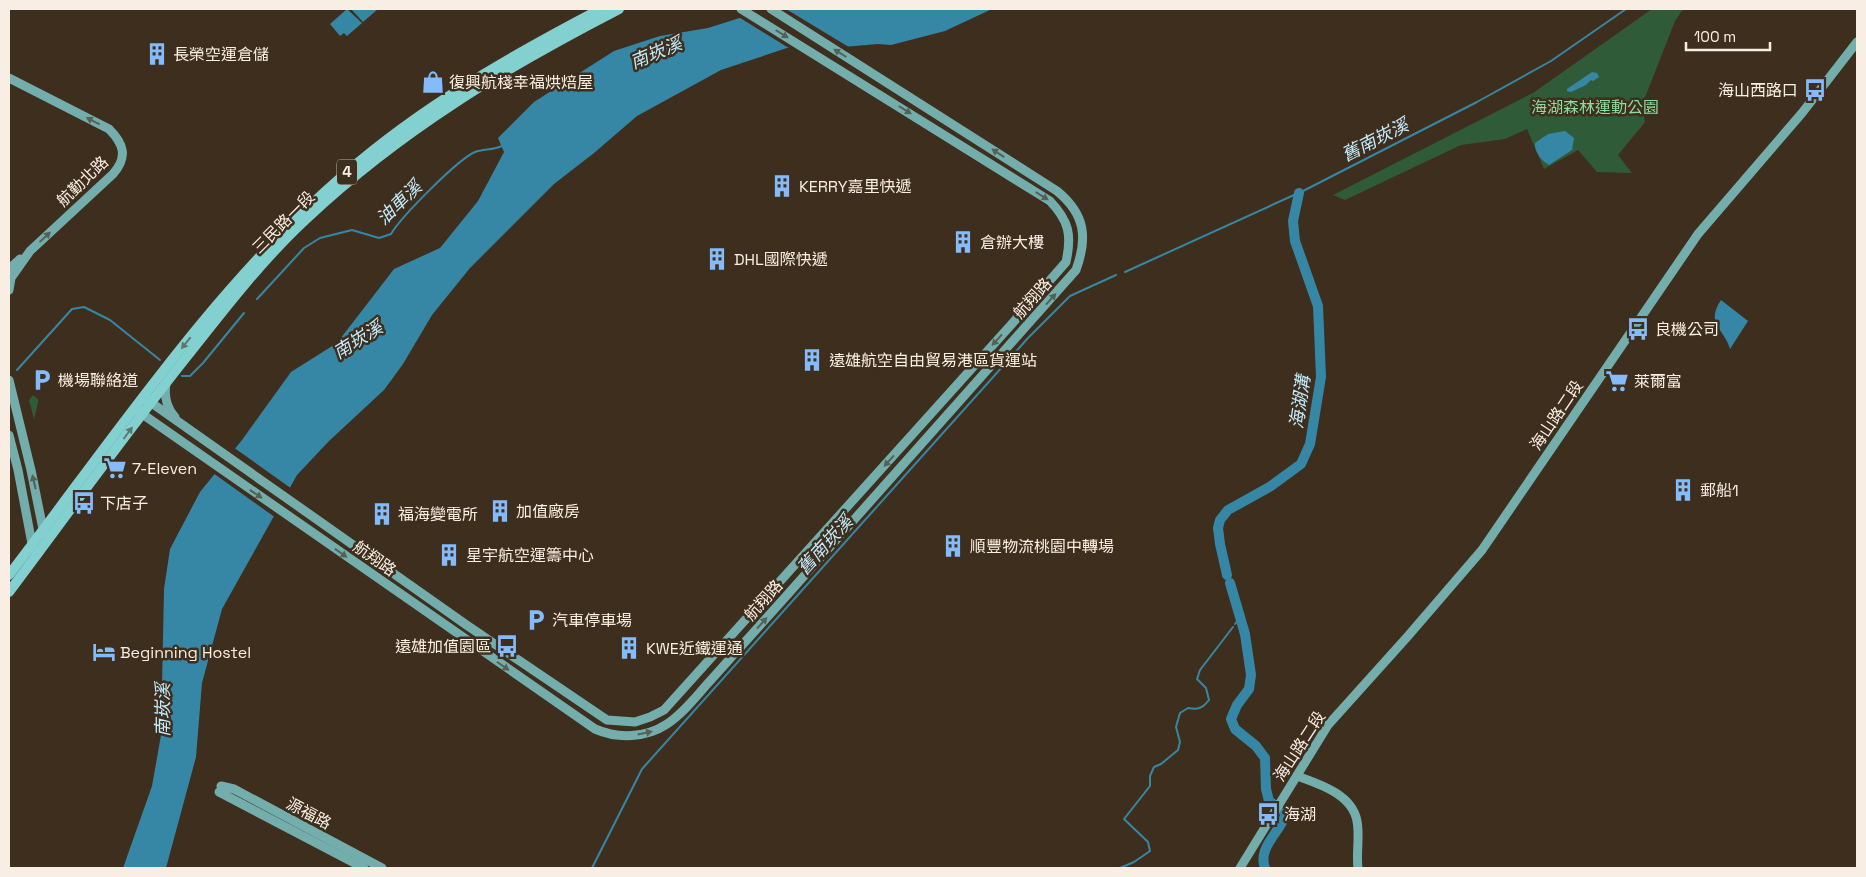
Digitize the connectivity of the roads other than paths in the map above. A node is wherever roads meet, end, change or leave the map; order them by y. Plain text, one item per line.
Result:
1 (601, 9) edge
2 (619, 9) edge
3 (741, 9) edge
4 (771, 9) edge
5 (1857, 42) edge
6 (9, 78) edge
7 (30, 250) junction
8 (9, 269) edge
9 (9, 290) edge
10 (9, 380) edge
11 (166, 383) junction
12 (147, 399) junction
13 (138, 411) junction
14 (180, 423) junction
15 (9, 435) edge
16 (43, 530) junction
17 (46, 542) junction
18 (32, 545) junction
19 (34, 558) junction
20 (9, 575) edge
21 (9, 592) edge
22 (1297, 776) junction
23 (364, 868) edge
24 (382, 868) edge
25 (1240, 868) edge
26 (1358, 868) edge

1 -> 12 main road, 三民路一段 / 4
2 - 11 main road, 三民路一段 / 4
3 -> 14 street, 航翔路
13 -> 4 street, 航翔路
5 - 22 street, 海山路二段
7 -> 6 street, 航勤北路
7 - 8 street
7 - 9 street, 航勤北路
16 -> 10 street
11 - 12 main road, 三民路一段 / 4
11 - 14 street
12 - 13 main road, 三民路一段 / 4
12 - 14 street, 航翔路
13 - 16 main road, 三民路一段 / 4
17 -> 13 main road, 三民路一段 / 4
15 - 18 street
16 - 17 street
16 - 18 main road, 三民路一段 / 4
17 - 19 main road, 4
18 - 19 street
18 - 20 main road, 4
19 - 21 main road, 4
22 - 25 street, 海山路二段
22 - 26 street
23 - 24 street, 源福路

